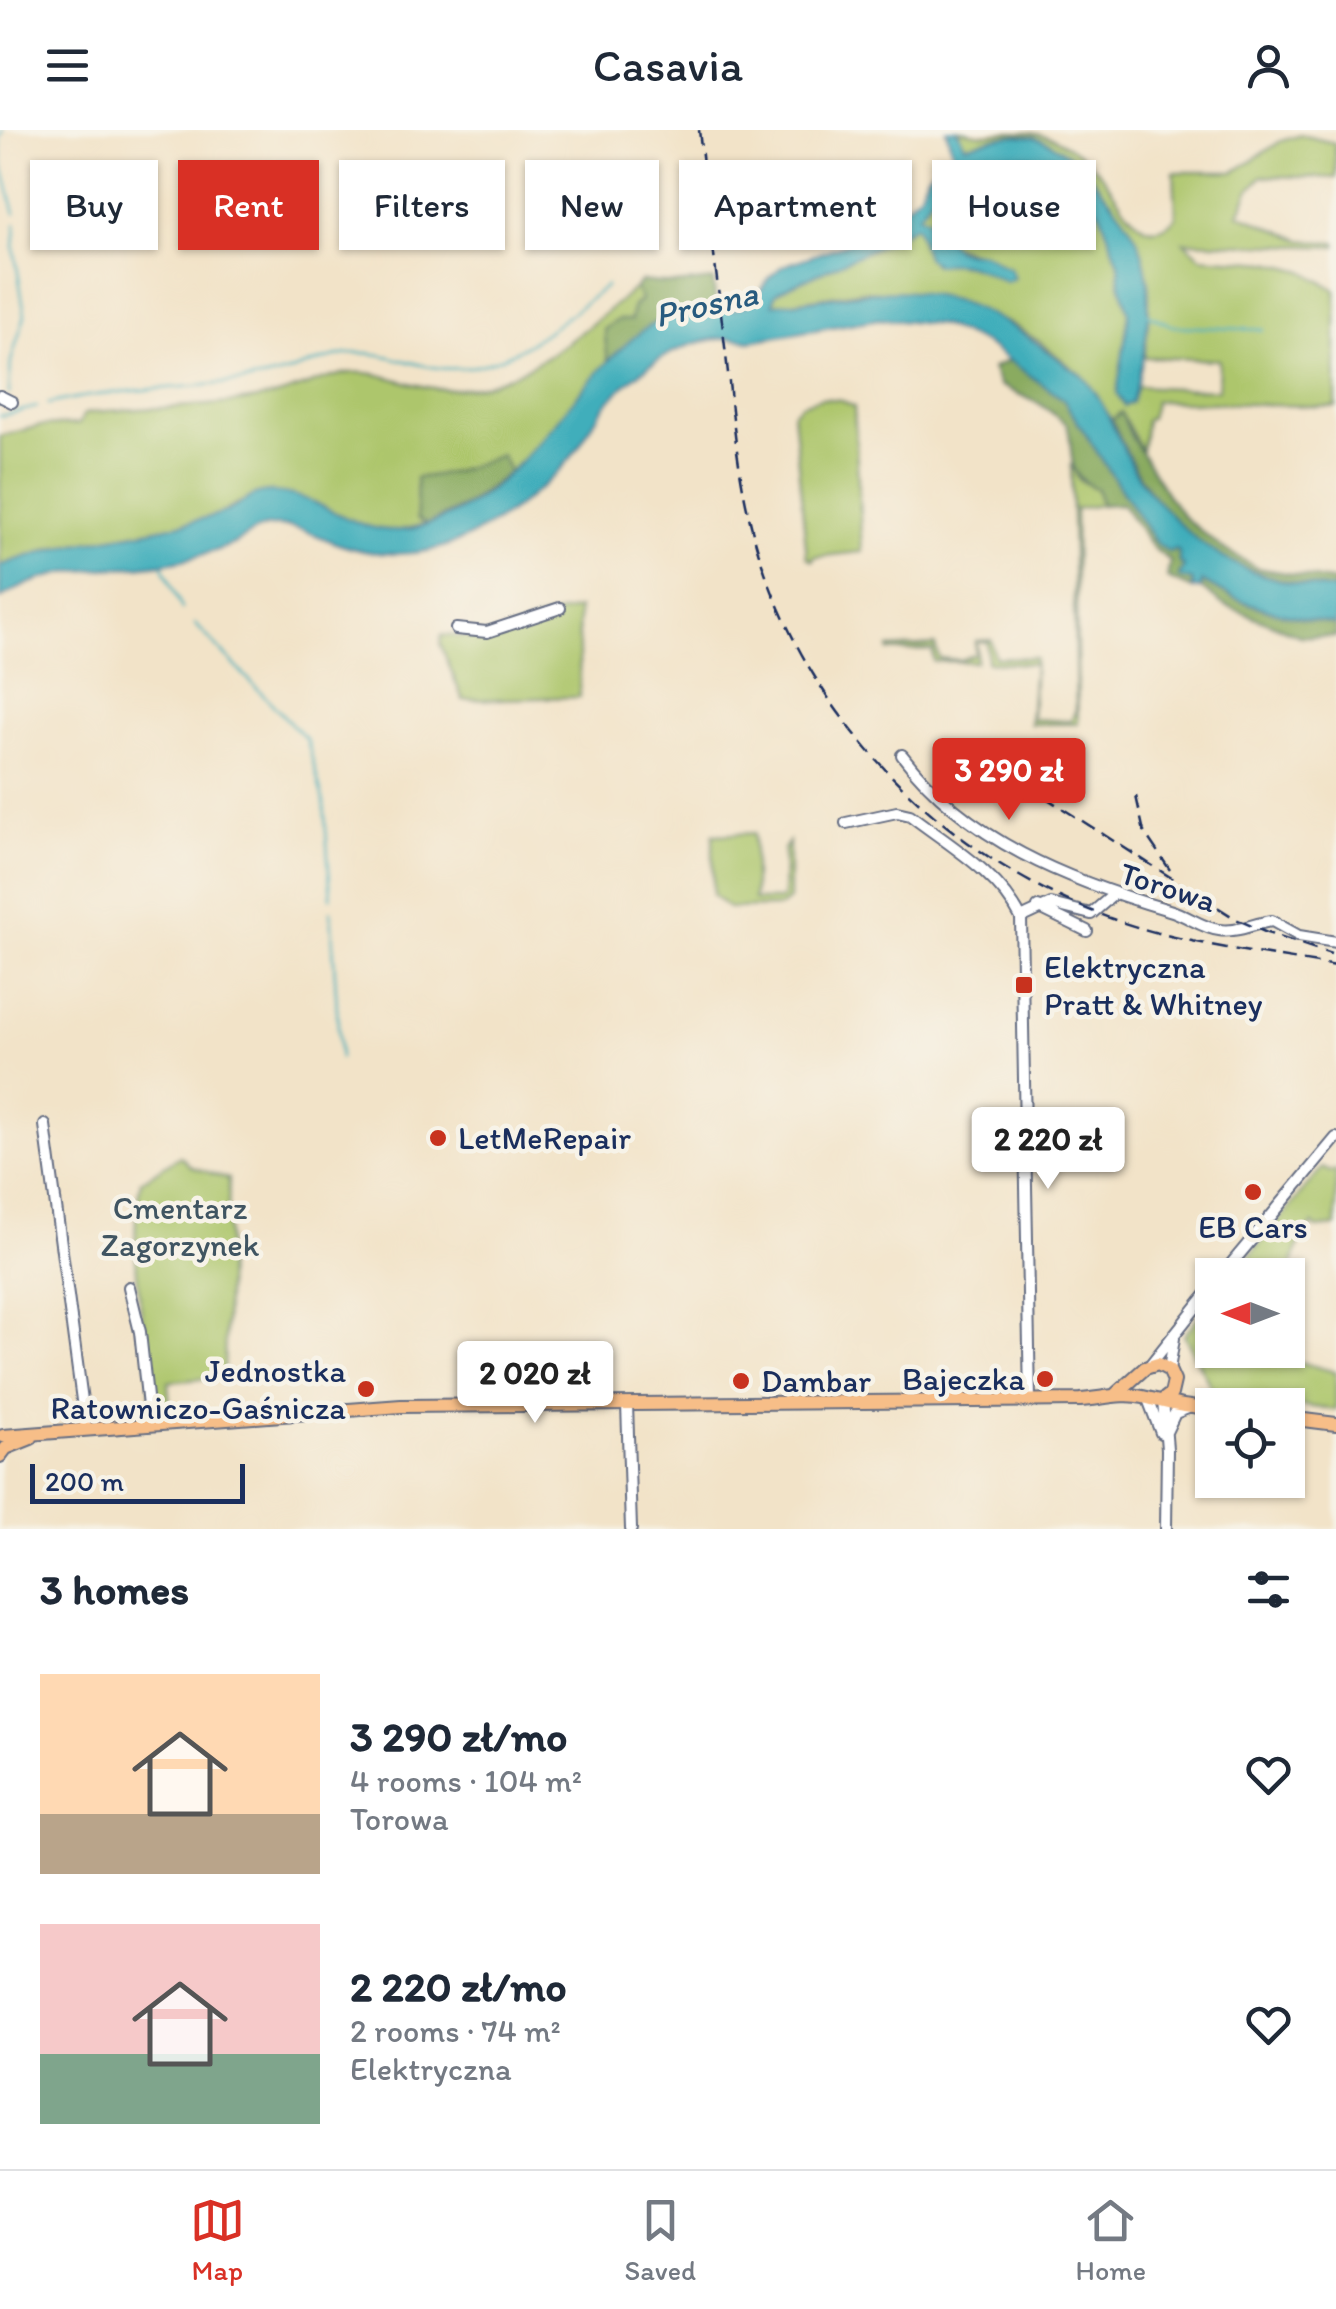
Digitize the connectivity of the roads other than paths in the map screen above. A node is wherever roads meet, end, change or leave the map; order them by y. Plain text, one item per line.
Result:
1 (0, 396) edge
2 (12, 402) dead end
3 (560, 608) dead end
4 (456, 629) dead end
5 (902, 755) dead end
6 (846, 823) dead end
7 (1113, 895) junction
8 (1038, 907) junction
9 (1021, 918) junction
10 (1087, 932) dead end
11 (1336, 942) edge
12 (44, 1125) dead end
13 (1336, 1138) edge
14 (1236, 1258) edge
15 (130, 1286) dead end
16 (1195, 1308) edge
17 (1176, 1333) junction
18 (1150, 1366) junction
19 (1169, 1370) junction
20 (1139, 1376) junction
21 (1174, 1385) junction
22 (1115, 1396) junction
23 (1146, 1398) junction
24 (1163, 1400) junction
25 (1030, 1401) junction
26 (1195, 1401) edge
27 (627, 1404) junction
28 (1188, 1408) junction
29 (1195, 1408) edge
30 (1305, 1420) edge
31 (150, 1424) junction
32 (1336, 1424) edge
33 (86, 1430) junction
34 (1166, 1438) junction
35 (2, 1443) edge
36 (631, 1529) edge
37 (1166, 1529) edge

1 - 2 street
3 - 4 street
5 - 7 street, Torowa
6 - 9 street
7 - 8 street
7 - 11 street, Torowa
8 - 9 street
8 - 10 street
9 - 25 street
12 - 33 street
13 - 14 street
15 - 31 street
16 - 17 street
17 - 18 street
17 - 19 street
18 - 19 main road
18 - 20 main road
19 - 21 main road
20 - 22 main road
20 - 23 main road
21 - 24 main road
21 - 26 main road
22 - 23 main road
22 - 25 main road
23 - 24 main road
23 - 34 street
24 - 28 main road
24 - 34 street
25 - 27 main road
27 - 31 main road
27 - 36 street
28 - 29 main road
28 - 34 street
30 - 32 main road
31 - 33 main road
33 - 35 main road
34 - 37 street

